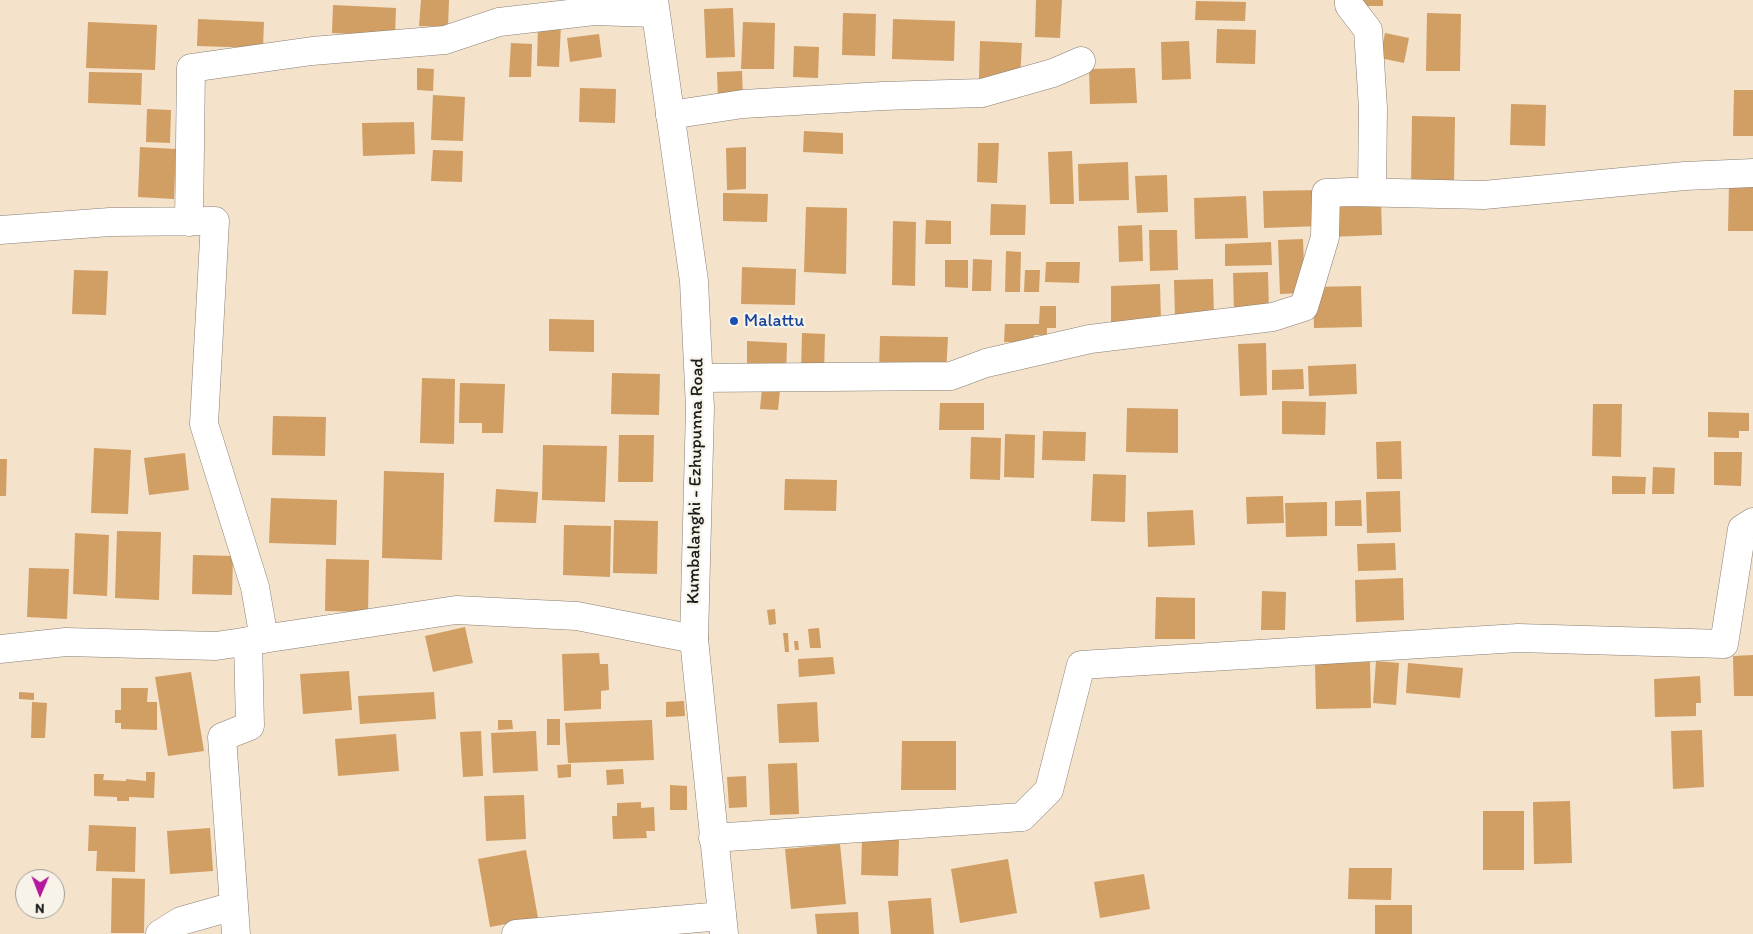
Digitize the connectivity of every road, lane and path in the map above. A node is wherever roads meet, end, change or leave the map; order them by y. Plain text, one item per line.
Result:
1 (1349, 0) edge
2 (655, 7) edge
3 (1081, 61) dead end
4 (670, 115) junction
5 (1753, 173) edge
6 (1372, 192) junction
7 (189, 222) junction
8 (0, 230) edge
9 (699, 378) junction
10 (1753, 522) edge
11 (694, 639) junction
12 (256, 640) junction
13 (0, 649) edge
14 (713, 838) junction
15 (234, 906) junction
16 (723, 925) edge
17 (160, 934) edge
18 (236, 934) edge
19 (516, 934) edge

1 - 6 street
2 - 4 street, Kumbalanghi - Ezhupunna Road
2 - 7 street
3 - 4 street
4 - 9 street, Kumbalanghi - Ezhupunna Road
5 - 6 street
6 - 9 street
7 - 8 street
7 - 12 street
9 - 11 street, Kumbalanghi - Ezhupunna Road
10 - 14 street
11 - 12 street
11 - 14 street, Kumbalanghi - Ezhupunna Road
12 - 13 street
12 - 15 street
14 - 16 street, Kumbalanghi - Ezhupunna Road
15 - 17 street
15 - 18 street
16 - 19 street

